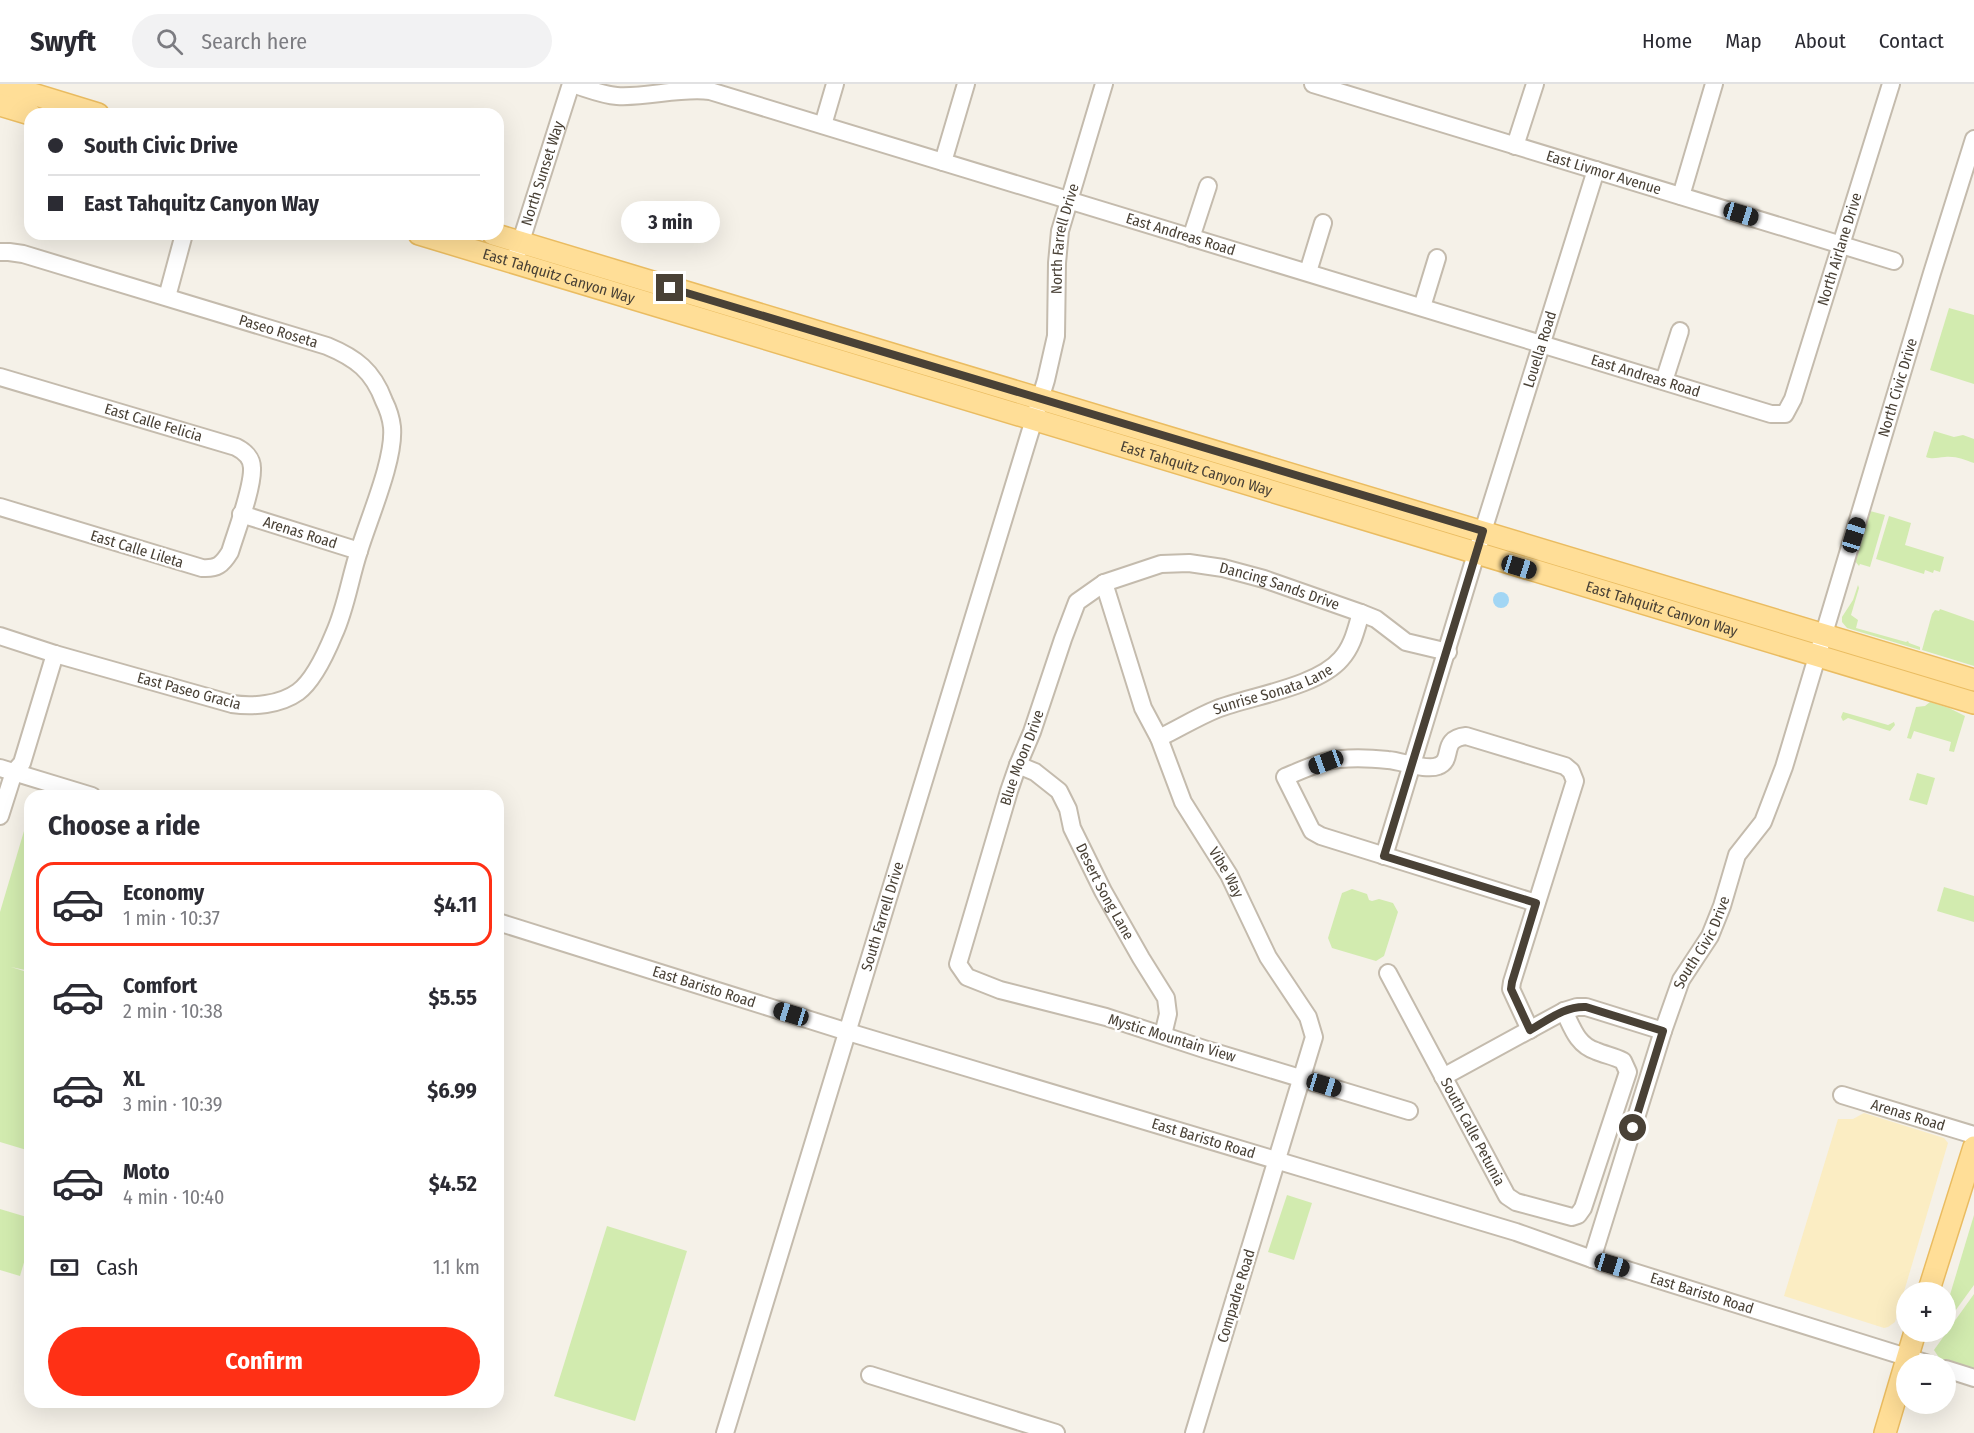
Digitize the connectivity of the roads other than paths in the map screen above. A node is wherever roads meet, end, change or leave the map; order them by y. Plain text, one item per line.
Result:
1 (0, 84) edge
2 (572, 84) edge
3 (835, 84) edge
4 (966, 84) edge
5 (1104, 84) edge
6 (1313, 84) edge
7 (1535, 84) edge
8 (1714, 84) edge
9 (1891, 84) edge
10 (711, 87) edge
11 (51, 91) edge
12 (0, 105) edge
13 (86, 108) edge
14 (24, 112) edge
15 (823, 125) junction
16 (1974, 139) edge
17 (1515, 146) junction
18 (943, 162) junction
19 (1596, 170) junction
20 (1208, 186) dead end
21 (1681, 196) junction
22 (1068, 200) junction
23 (1323, 223) dead end
24 (504, 238) edge
25 (1191, 238) junction
26 (182, 240) edge
27 (439, 240) edge
28 (521, 243) junction
29 (1842, 245) junction
30 (0, 252) edge
31 (1437, 258) dead end
32 (1894, 261) dead end
33 (514, 263) junction
34 (1308, 272) junction
35 (167, 297) junction
36 (1422, 307) junction
37 (1680, 331) dead end
38 (1542, 343) junction
39 (0, 377) edge
40 (1664, 381) junction
41 (1041, 399) junction
42 (1785, 414) joint
43 (1034, 419) junction
44 (0, 507) edge
45 (241, 514) junction
46 (1483, 531) junction
47 (359, 551) junction
48 (1477, 554) junction
49 (1104, 583) junction
50 (1361, 613) junction
51 (1825, 635) junction
52 (0, 636) edge
53 (1448, 652) junction
54 (55, 654) junction
55 (1818, 656) junction
56 (1974, 680) edge
57 (1974, 703) edge
58 (1159, 738) junction
59 (1413, 764) junction
60 (1018, 765) junction
61 (7, 770) edge
62 (72, 790) edge
63 (0, 816) edge
64 (1384, 856) junction
65 (1536, 903) junction
66 (504, 924) edge
67 (963, 945) joint
68 (1389, 974) dead end
69 (1564, 1011) junction
70 (1530, 1030) junction
71 (1663, 1031) junction
72 (848, 1032) junction
73 (1162, 1035) junction
74 (1443, 1077) junction
75 (1302, 1078) junction
76 (1842, 1095) dead end
77 (1409, 1111) dead end
78 (1974, 1135) edge
79 (1974, 1147) edge
80 (1277, 1160) junction
81 (1592, 1259) junction
82 (1931, 1282) edge
83 (1901, 1354) edge
84 (1956, 1372) edge
85 (870, 1375) dead end
86 (1974, 1378) edge
87 (1896, 1396) edge
88 (724, 1433) edge
89 (1056, 1433) edge
90 (1194, 1433) edge
91 (1885, 1433) edge

1 - 11 main road
2 - 10 street, East Andreas Road
2 - 28 street, North Sunset Way
3 - 15 street
4 - 18 street
5 - 22 street, North Farrell Drive
6 - 17 street, East Livmor Avenue
7 - 17 street
8 - 21 street
9 - 29 street, North Airlane Drive
10 - 15 street, East Andreas Road
11 - 13 main road
12 - 14 main road
15 - 18 street, East Andreas Road
16 - 51 street, North Civic Drive
17 - 19 street, East Livmor Avenue
18 - 22 street, East Andreas Road
19 - 21 street, East Livmor Avenue
19 - 38 street, Louella Road
20 - 25 street
21 - 29 street, East Livmor Avenue
22 - 25 street, East Andreas Road
22 - 41 street, North Farrell Drive
23 - 34 street
24 - 28 main road, East Tahquitz Canyon Way
25 - 34 street, East Andreas Road
26 - 35 street
27 - 33 main road, East Tahquitz Canyon Way
28 - 33 street, North Sunset Way
28 - 41 main road, East Tahquitz Canyon Way
29 - 32 street, East Livmor Avenue
29 - 42 street, North Airlane Drive
30 - 35 street, Paseo Roseta
31 - 36 street
33 - 43 main road, East Tahquitz Canyon Way
34 - 36 street, East Andreas Road
35 - 47 street, Paseo Roseta
36 - 38 street, East Andreas Road
37 - 40 street
38 - 40 street, East Andreas Road
38 - 46 street, Louella Road
39 - 45 street, East Calle Felicia
40 - 42 street, East Andreas Road
41 - 43 street, South Farrell Drive
41 - 46 main road, East Tahquitz Canyon Way
43 - 48 main road, East Tahquitz Canyon Way
43 - 72 street, South Farrell Drive
44 - 45 street, East Calle Lileta
45 - 47 street, Arenas Road
46 - 48 street, Louella Road
46 - 51 main road, East Tahquitz Canyon Way
47 - 54 street, East Paseo Gracia
48 - 53 street, Louella Road
48 - 55 main road, East Tahquitz Canyon Way
49 - 50 street, Dancing Sands Drive
49 - 58 street, Vibe Way
49 - 60 street, Blue Moon Drive
50 - 53 street, Dancing Sands Drive
50 - 58 street, Sunrise Sonata Lane
51 - 55 street, South Civic Drive
51 - 56 main road, East Tahquitz Canyon Way
52 - 54 street, East Paseo Gracia
53 - 59 street, Louella Road
54 - 61 street
55 - 57 main road, East Tahquitz Canyon Way
55 - 71 street, South Civic Drive
58 - 75 street, Vibe Way
59 - 64 street, Louella Road
59 - 64 street
59 - 65 street
60 - 67 street, Blue Moon Drive
60 - 73 street, Desert Song Lane
61 - 62 street
61 - 63 street
64 - 65 street
65 - 70 street
66 - 72 street, East Baristo Road
67 - 73 street, Mystic Mountain View
68 - 74 street, South Calle Petunia
69 - 70 street
69 - 71 street
69 - 74 street, South Calle Petunia
70 - 74 street
71 - 81 street, South Civic Drive
72 - 80 street, East Baristo Road
72 - 88 street, South Farrell Drive
73 - 75 street, Mystic Mountain View
75 - 77 street, Mystic Mountain View
75 - 80 street, Vibe Way
76 - 78 street, Arenas Road
79 - 82 main road
80 - 81 street, East Baristo Road
80 - 90 street, Compadre Road
81 - 83 street, East Baristo Road
84 - 86 street
85 - 89 street
87 - 91 main road

